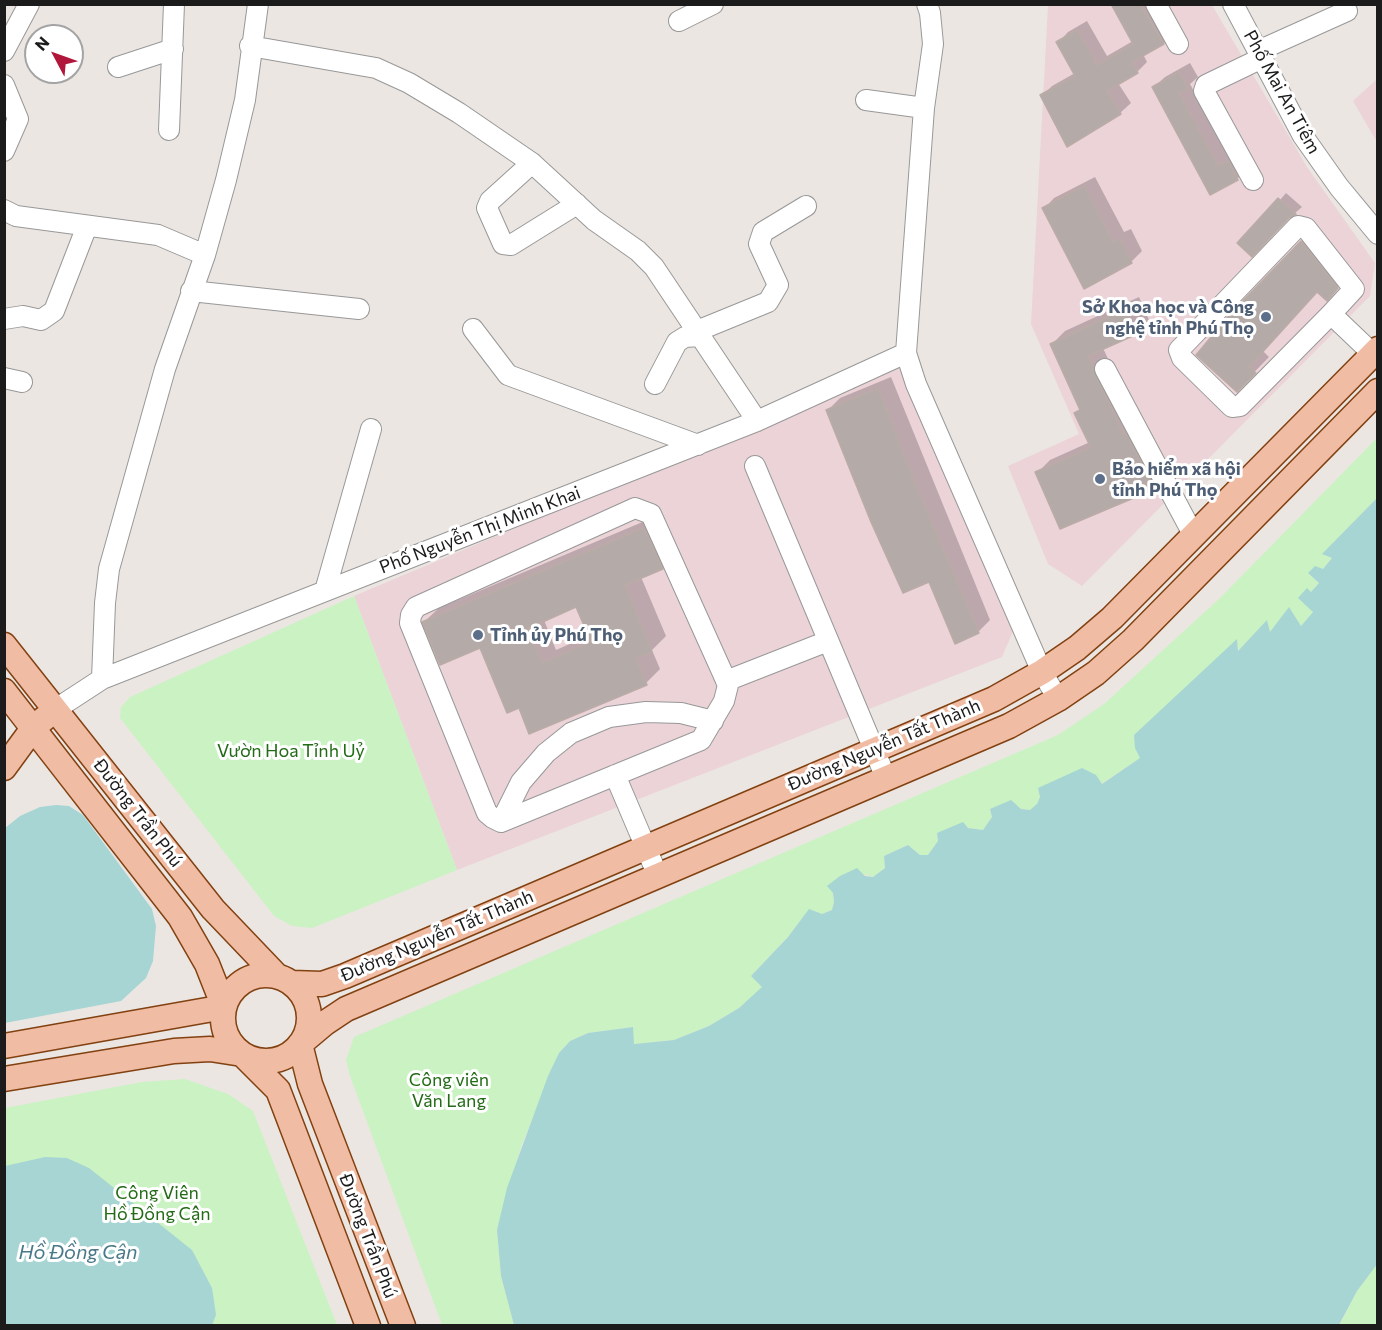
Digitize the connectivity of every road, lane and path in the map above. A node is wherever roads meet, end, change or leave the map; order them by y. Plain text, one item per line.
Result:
1 (28, 4) edge
2 (174, 4) edge
3 (258, 4) edge
4 (713, 4) edge
5 (1156, 4) edge
6 (1233, 4) edge
7 (934, 7) edge
8 (1347, 11) dead end
9 (679, 21) dead end
10 (1178, 44) dead end
11 (250, 46) junction
12 (173, 49) junction
13 (4, 51) edge
14 (1260, 55) junction
15 (118, 67) dead end
16 (4, 85) edge
17 (866, 100) dead end
18 (924, 108) junction
19 (169, 130) dead end
20 (4, 151) edge
21 (532, 163) junction
22 (1253, 180) dead end
23 (577, 204) junction
24 (806, 206) dead end
25 (4, 210) edge
26 (87, 226) junction
27 (1377, 234) edge
28 (205, 255) junction
29 (192, 291) junction
30 (359, 309) dead end
31 (1331, 314) junction
32 (4, 319) edge
33 (473, 330) dead end
34 (699, 334) junction
35 (1375, 351) edge
36 (906, 353) junction
37 (1105, 369) dead end
38 (655, 384) dead end
39 (1377, 391) edge
40 (757, 422) junction
41 (371, 429) dead end
42 (698, 445) junction
43 (755, 466) dead end
44 (1194, 536) junction
45 (325, 591) junction
46 (828, 641) junction
47 (4, 645) edge
48 (1042, 672) junction
49 (102, 679) junction
50 (726, 681) junction
51 (4, 691) edge
52 (1058, 699) junction
53 (56, 709) junction
54 (713, 721) junction
55 (34, 728) junction
56 (874, 750) junction
57 (4, 768) edge
58 (615, 775) junction
59 (886, 778) junction
60 (501, 822) junction
61 (646, 847) junction
62 (658, 876) junction
63 (284, 980) junction
64 (225, 1007) junction
65 (300, 1044) junction
66 (4, 1046) edge
67 (242, 1054) junction
68 (4, 1079) edge
69 (368, 1326) edge
70 (403, 1326) edge

1 - 13 street
2 - 12 street
3 - 11 street
4 - 9 street
5 - 10 street
6 - 14 street, Phố Mai An Tiêm
7 - 18 street
8 - 14 street
11 - 21 street
11 - 28 street
12 - 15 street
12 - 19 street
14 - 22 street
14 - 27 street, Phố Mai An Tiêm
16 - 20 street
17 - 18 street
18 - 36 street
21 - 23 street
21 - 23 street
23 - 34 street
24 - 34 street
25 - 26 street
26 - 28 street
26 - 32 street
28 - 29 street
29 - 30 street
29 - 49 street
31 - 31 street
31 - 35 street
33 - 42 street
34 - 38 street
34 - 40 street
35 - 44 main road, Đường Nguyễn Tất Thành
36 - 40 street, Phố Nguyễn Thị Minh Khai
36 - 48 street
37 - 44 street
39 - 52 main road, Đường Nguyễn Tất Thành
40 - 42 street, Phố Nguyễn Thị Minh Khai
41 - 45 street
42 - 45 street, Phố Nguyễn Thị Minh Khai
43 - 46 street
44 - 48 main road, Đường Nguyễn Tất Thành
45 - 49 street, Phố Nguyễn Thị Minh Khai
46 - 50 street
46 - 56 street
47 - 53 main road, Đường Trần Phú
48 - 52 street
48 - 56 main road, Đường Nguyễn Tất Thành
49 - 53 street, Phố Nguyễn Thị Minh Khai
50 - 54 street
50 - 60 street
51 - 55 main road, Đường Trần Phú
52 - 59 main road, Đường Nguyễn Tất Thành
53 - 55 main road
53 - 63 main road, Đường Trần Phú
54 - 58 street
54 - 60 street
55 - 57 main road
55 - 64 main road, Đường Trần Phú
56 - 59 street
56 - 61 main road, Đường Nguyễn Tất Thành
58 - 60 street
58 - 61 street
59 - 62 main road, Đường Nguyễn Tất Thành
61 - 62 street
61 - 63 main road, Đường Nguyễn Tất Thành
62 - 65 main road, Đường Nguyễn Tất Thành
63 - 64 main road
63 - 65 main road
64 - 66 main road
64 - 67 main road
65 - 67 main road
65 - 70 main road, Đường Trần Phú
67 - 68 main road
67 - 69 main road, Đường Trần Phú

